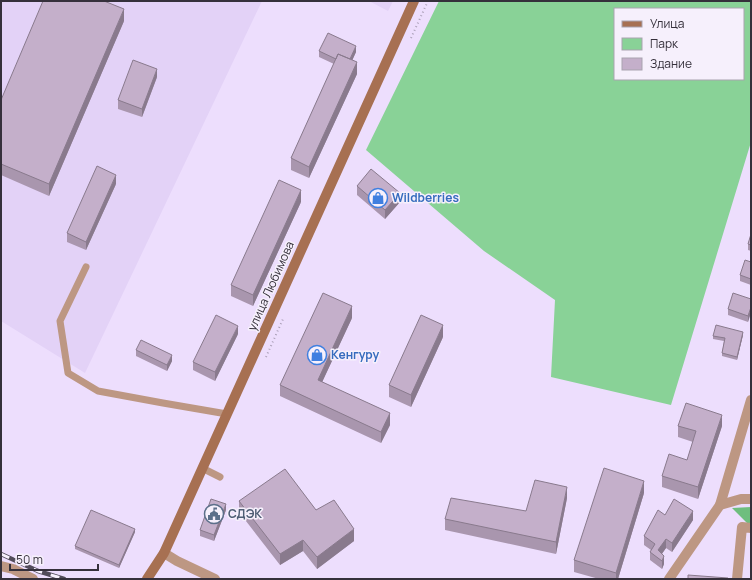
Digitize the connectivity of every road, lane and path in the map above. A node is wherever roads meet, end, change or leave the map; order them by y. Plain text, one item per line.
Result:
1 (414, 1) edge
2 (86, 267) dead end
3 (751, 400) edge
4 (227, 414) junction
5 (202, 468) junction
6 (220, 477) dead end
7 (751, 499) edge
8 (720, 505) junction
9 (751, 528) edge
10 (164, 553) junction
11 (1, 566) edge
12 (33, 579) edge
13 (148, 579) edge
14 (215, 579) edge
15 (669, 579) edge
16 (737, 579) edge

1 - 4 main road, улица Любимова
2 - 4 lane
3 - 8 street
4 - 5 main road, улица Любимова
5 - 6 lane
5 - 10 main road, улица Любимова
7 - 8 street
8 - 15 street
9 - 16 street
10 - 13 main road, улица Любимова
10 - 14 street
11 - 12 street

